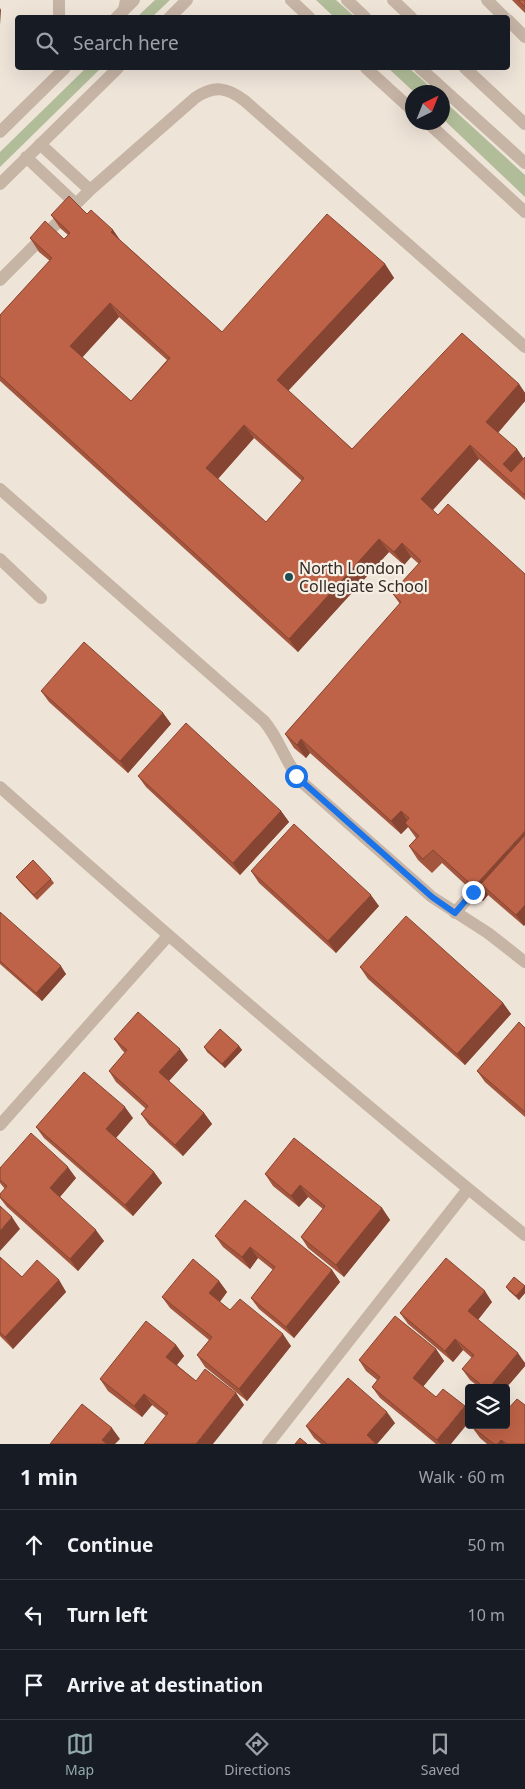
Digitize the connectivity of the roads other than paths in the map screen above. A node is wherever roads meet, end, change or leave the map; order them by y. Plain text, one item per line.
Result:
1 (59, 0) edge
2 (134, 0) edge
3 (187, 0) edge
4 (290, 0) edge
5 (347, 0) edge
6 (393, 0) edge
7 (487, 0) edge
8 (122, 9) edge
9 (59, 15) edge
10 (173, 15) edge
11 (307, 15) edge
12 (363, 15) edge
13 (409, 15) edge
14 (502, 15) edge
15 (510, 23) edge
16 (525, 37) edge
17 (52, 70) edge
18 (63, 70) edge
19 (116, 70) edge
20 (369, 70) edge
21 (422, 70) edge
22 (467, 70) edge
23 (44, 88) junction
24 (405, 103) edge
25 (522, 119) edge
26 (436, 130) edge
27 (0, 132) edge
28 (40, 144) junction
29 (26, 158) junction
30 (525, 163) edge
31 (0, 184) edge
32 (90, 190) junction
33 (76, 204) junction
34 (525, 212) edge
35 (0, 280) edge
36 (525, 347) edge
37 (0, 489) edge
38 (0, 559) edge
39 (41, 598) dead end
40 (0, 787) edge
41 (473, 892) edge
42 (455, 913) junction
43 (168, 936) junction
44 (525, 962) edge
45 (0, 1125) edge
46 (468, 1189) junction
47 (525, 1234) edge
48 (268, 1444) edge

1 - 9 street
2 - 8 street
3 - 10 street
4 - 11 street
5 - 12 street
6 - 13 street
7 - 14 street
15 - 16 street
17 - 23 street
18 - 23 street
19 - 28 street
20 - 24 street
21 - 30 street
22 - 25 street
23 - 27 street
26 - 34 street
28 - 29 street
28 - 32 street
29 - 31 street
29 - 33 street
32 - 33 street
32 - 36 street
33 - 35 street
37 - 42 street
38 - 39 street
40 - 43 street
41 - 42 street
42 - 44 street
43 - 45 street
43 - 46 street
46 - 47 street
46 - 48 street

